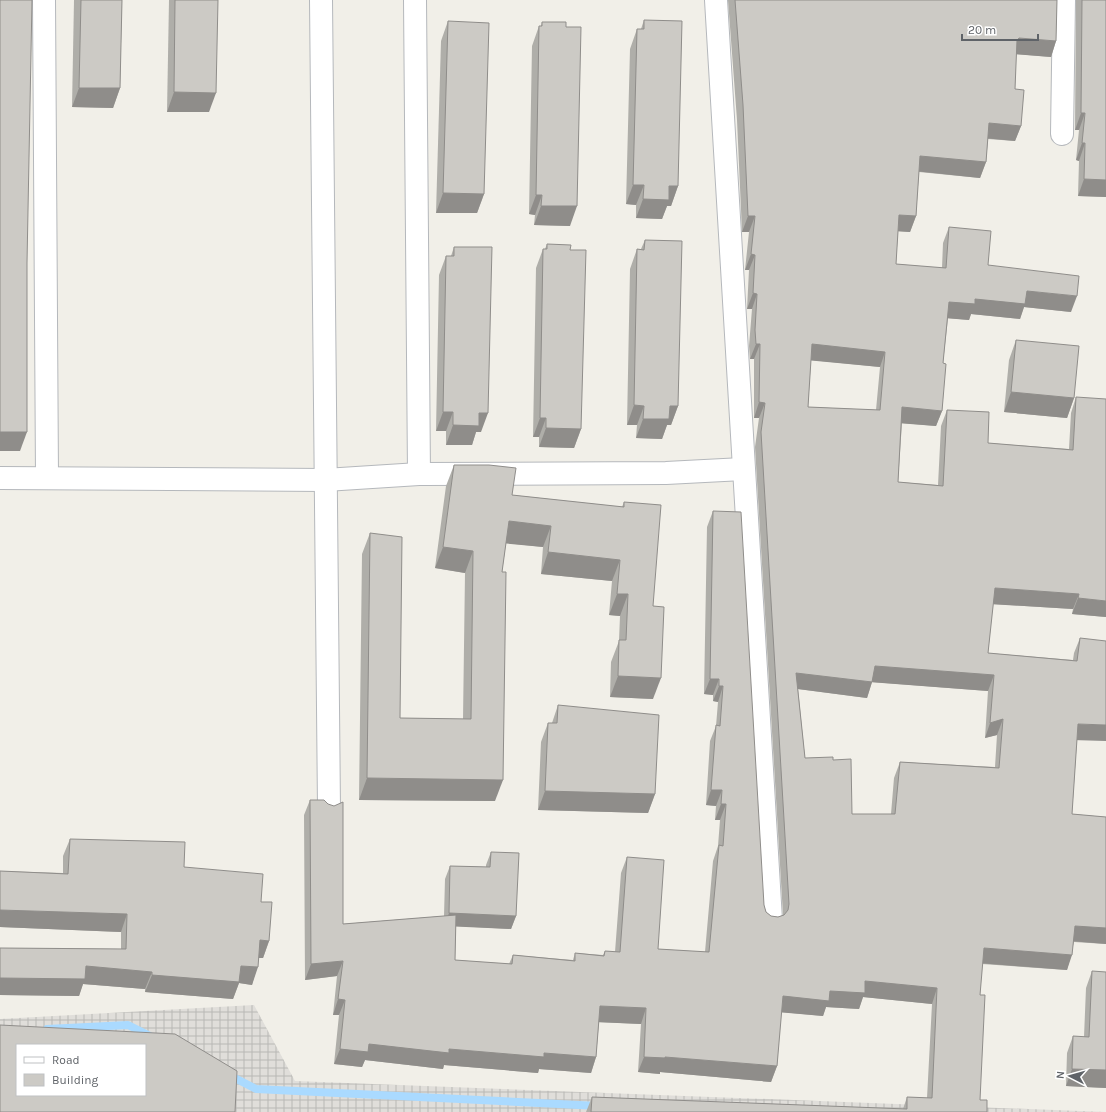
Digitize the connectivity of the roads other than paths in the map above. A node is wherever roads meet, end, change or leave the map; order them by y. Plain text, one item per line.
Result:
1 (44, 0) edge
2 (321, 0) edge
3 (415, 0) edge
4 (716, 0) edge
5 (1064, 0) edge
6 (1062, 134) dead end
7 (743, 469) junction
8 (419, 474) junction
9 (47, 477) junction
10 (0, 478) edge
11 (325, 480) junction
12 (329, 809) edge
13 (771, 920) edge

1 - 9 street
2 - 11 street
3 - 8 street
4 - 7 street
5 - 6 street
7 - 8 street
7 - 13 street
8 - 11 street
9 - 10 street
9 - 11 street
11 - 12 street

